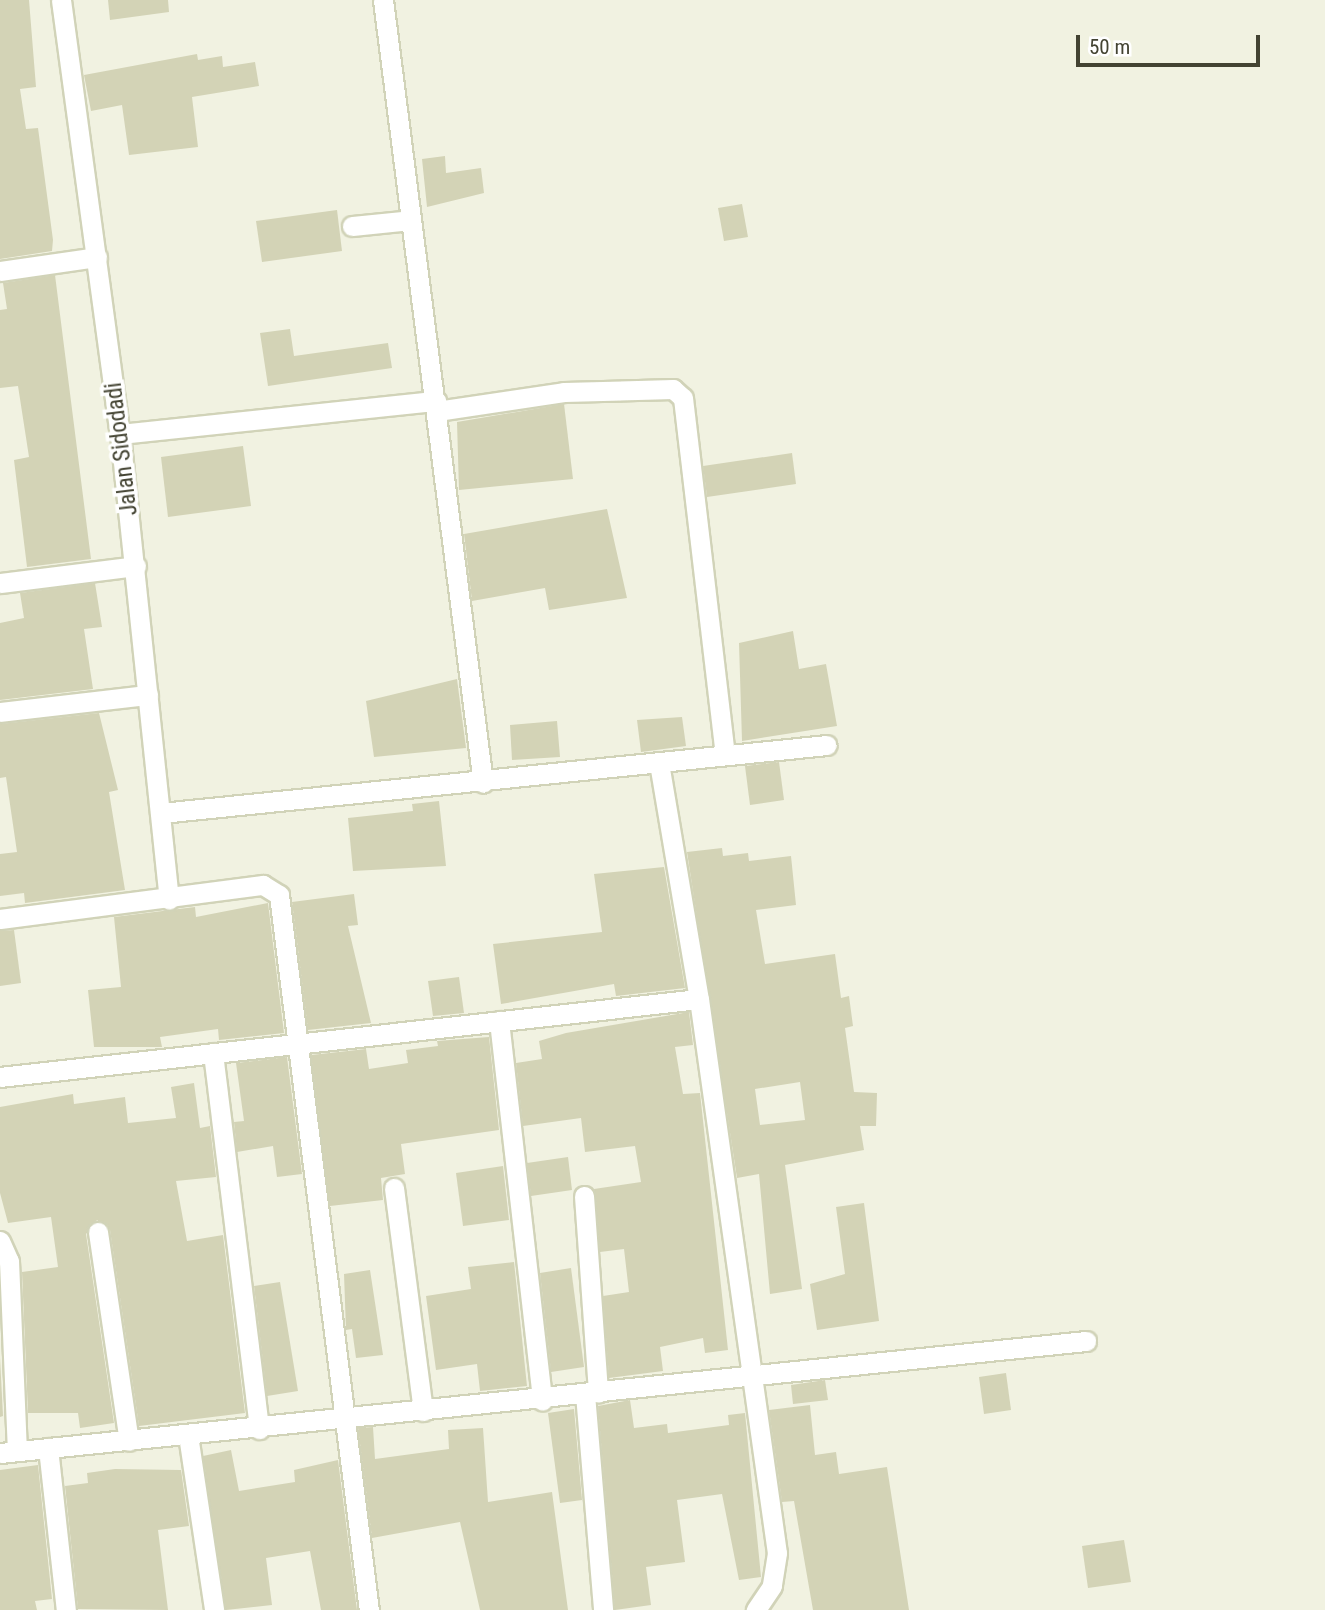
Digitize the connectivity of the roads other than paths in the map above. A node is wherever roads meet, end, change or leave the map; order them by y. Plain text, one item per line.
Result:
1 (61, 0) edge
2 (383, 0) edge
3 (411, 220) junction
4 (352, 226) dead end
5 (97, 257) junction
6 (0, 271) edge
7 (437, 406) junction
8 (120, 434) junction
9 (135, 566) junction
10 (0, 583) edge
11 (148, 695) junction
12 (0, 712) edge
13 (827, 744) dead end
14 (725, 755) junction
15 (659, 763) junction
16 (483, 783) junction
17 (161, 813) junction
18 (169, 899) junction
19 (0, 919) edge
20 (699, 999) junction
21 (499, 1021) junction
22 (296, 1044) junction
23 (214, 1053) junction
24 (0, 1077) edge
25 (394, 1188) dead end
26 (584, 1196) dead end
27 (99, 1232) dead end
28 (0, 1241) edge
29 (1086, 1341) dead end
30 (748, 1375) junction
31 (591, 1393) junction
32 (542, 1401) junction
33 (424, 1411) junction
34 (342, 1421) junction
35 (259, 1429) junction
36 (188, 1435) junction
37 (129, 1441) junction
38 (48, 1448) junction
39 (8, 1452) edge
40 (66, 1610) edge
41 (214, 1610) edge
42 (369, 1610) edge
43 (603, 1610) edge
44 (756, 1610) edge

1 - 5 street, Jalan Sidodadi
2 - 3 street
3 - 4 street
3 - 7 street
5 - 6 street
5 - 8 street, Jalan Sidodadi
7 - 8 street
7 - 14 street
7 - 16 street
8 - 9 street, Jalan Sidodadi
9 - 10 street
9 - 11 street, Jalan Sidodadi
11 - 12 street
11 - 17 street, Jalan Sidodadi
13 - 14 street
14 - 15 street
15 - 16 street
15 - 20 street
16 - 17 street
17 - 18 street, Jalan Sidodadi
18 - 19 street
18 - 22 street
20 - 21 street
20 - 30 street
21 - 22 street
21 - 32 street
22 - 23 street
22 - 34 street
23 - 24 street
23 - 35 street
25 - 33 street
26 - 31 street
27 - 37 street
28 - 39 street
29 - 30 street
30 - 31 street
30 - 44 street
31 - 32 street
31 - 43 street
32 - 33 street
33 - 34 street
34 - 35 street
34 - 42 street
35 - 36 street
36 - 37 street
36 - 41 street
37 - 38 street
38 - 39 street
38 - 40 street

